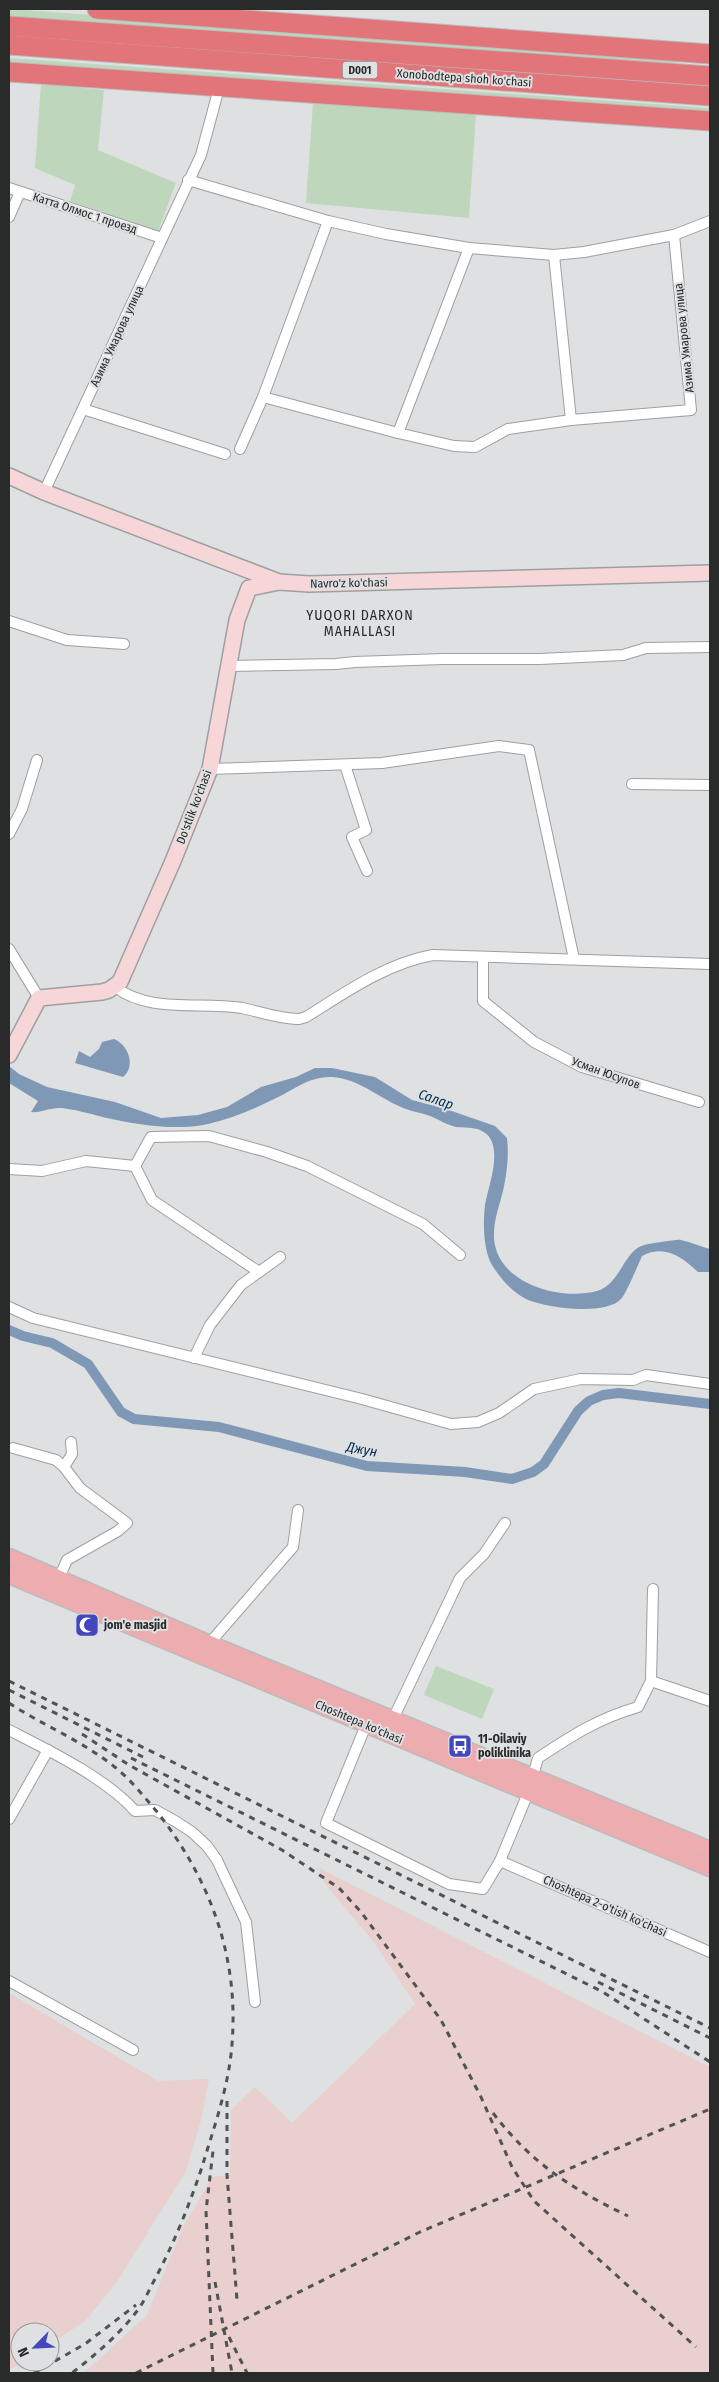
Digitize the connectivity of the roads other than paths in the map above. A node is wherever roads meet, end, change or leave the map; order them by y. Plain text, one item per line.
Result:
1 (97, 9) edge
2 (9, 26) edge
3 (9, 45) edge
4 (671, 51) junction
5 (710, 54) edge
6 (9, 72) edge
7 (705, 76) edge
8 (219, 88) junction
9 (710, 96) edge
10 (710, 121) edge
11 (188, 180) junction
12 (9, 188) edge
13 (20, 192) junction
14 (9, 217) edge
15 (328, 221) junction
16 (710, 221) edge
17 (674, 235) junction
18 (162, 238) junction
19 (470, 248) junction
20 (554, 255) junction
21 (263, 397) junction
22 (83, 408) junction
23 (572, 420) junction
24 (398, 433) junction
25 (240, 449) dead end
26 (226, 454) dead end
27 (9, 476) edge
28 (44, 492) junction
29 (252, 570) junction
30 (710, 573) edge
31 (279, 582) junction
32 (249, 588) junction
33 (9, 621) edge
34 (124, 644) dead end
35 (710, 647) edge
36 (229, 666) junction
37 (37, 760) dead end
38 (345, 766) junction
39 (210, 769) junction
40 (632, 784) dead end
41 (710, 785) edge
42 (9, 834) edge
43 (367, 871) dead end
44 (9, 949) edge
45 (483, 957) junction
46 (574, 960) junction
47 (710, 964) edge
48 (115, 987) junction
49 (39, 998) junction
50 (11, 1051) edge
51 (700, 1102) dead end
52 (135, 1166) junction
53 (9, 1170) edge
54 (460, 1255) dead end
55 (280, 1257) dead end
56 (259, 1272) junction
57 (9, 1308) edge
58 (194, 1358) junction
59 (710, 1384) edge
60 (71, 1442) dead end
61 (13, 1448) dead end
62 (64, 1467) junction
63 (298, 1510) dead end
64 (505, 1523) dead end
65 (9, 1557) edge
66 (9, 1575) edge
67 (59, 1578) junction
68 (653, 1589) dead end
69 (212, 1645) junction
70 (651, 1682) junction
71 (710, 1701) edge
72 (393, 1719) junction
73 (366, 1726) junction
74 (9, 1730) edge
75 (48, 1750) junction
76 (532, 1776) junction
77 (528, 1793) junction
78 (9, 1819) edge
79 (710, 1850) edge
80 (500, 1861) junction
81 (710, 1868) edge
82 (710, 1952) edge
83 (9, 1980) edge
84 (254, 2002) dead end
85 (133, 2050) dead end

1 - 4 highway
2 - 7 highway, Xonobodtepa shoh ko'chasi / D001
3 - 9 highway, Xonobodtepa shoh ko'chasi / D001
4 - 5 highway
4 - 7 highway
6 - 8 highway
8 - 10 highway
8 - 11 street, Азима Умарова улица
11 - 15 street
11 - 18 street, Азима Умарова улица
12 - 13 street, Катта Олмос 1 проезд
13 - 14 street
13 - 18 street, Катта Олмос 1 проезд
15 - 19 street
15 - 21 street
16 - 17 street
17 - 20 street
17 - 23 street, Азима Умарова улица
18 - 22 street, Азима Умарова улица
19 - 20 street
19 - 24 street
20 - 23 street
21 - 24 street, Азима Умарова улица
21 - 25 street
22 - 26 street
22 - 28 street, Азима Умарова улица
23 - 24 street, Азима Умарова улица
27 - 28 street, Navro'z ko'chasi
28 - 29 street, Navro'z ko'chasi
29 - 31 street, Navro'z ko'chasi
29 - 32 street, Do'stlik ko'chasi
30 - 31 street, Navro'z ko'chasi
31 - 32 street
32 - 36 street, Do'stlik ko'chasi
33 - 34 street
35 - 36 street
36 - 39 street, Do'stlik ko'chasi
37 - 42 street
38 - 39 street
38 - 43 street
38 - 46 street
39 - 48 street, Do'stlik ko'chasi
40 - 41 street
44 - 49 street
45 - 46 street
45 - 48 street
45 - 51 street, Усман Юсупов
46 - 47 street
48 - 49 street
49 - 50 street
52 - 53 street
52 - 54 street
52 - 56 street
55 - 56 street
56 - 58 street
57 - 58 street
58 - 59 street
60 - 62 street
61 - 62 street
62 - 67 street
63 - 69 street
64 - 72 street
65 - 67 main road, Choshtepa ko'chasi
66 - 73 main road, Choshtepa ko'chasi
67 - 69 main road, Choshtepa ko'chasi
68 - 70 street
69 - 72 main road, Choshtepa ko'chasi
70 - 71 street
70 - 76 street
72 - 76 main road, Choshtepa ko'chasi
73 - 77 main road, Choshtepa ko'chasi
73 - 80 street
74 - 75 street
75 - 78 street
75 - 84 street
76 - 77 street
76 - 79 main road, Choshtepa ko'chasi
77 - 80 street
77 - 81 main road, Choshtepa ko'chasi
80 - 82 street, Choshtepa 2-o'tish ko'chasi
83 - 85 street

